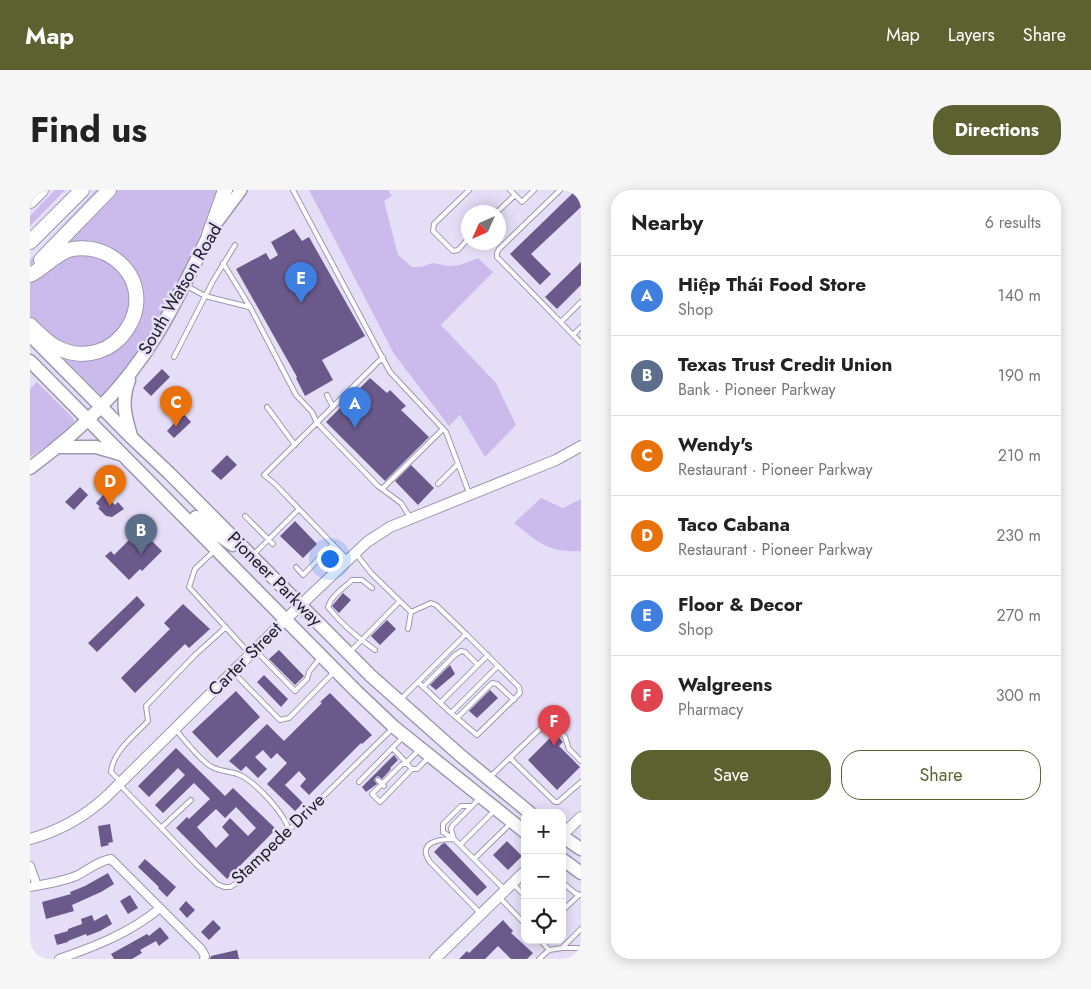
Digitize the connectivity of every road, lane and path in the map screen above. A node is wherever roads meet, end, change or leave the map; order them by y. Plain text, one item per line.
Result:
1 (41, 190) edge
2 (82, 190) edge
3 (109, 190) edge
4 (225, 190) edge
5 (241, 190) edge
6 (293, 190) edge
7 (469, 190) edge
8 (510, 190) edge
9 (534, 190) edge
10 (560, 190) edge
11 (515, 195) junction
12 (30, 201) edge
13 (504, 205) edge
14 (209, 234) junction
15 (30, 242) edge
16 (235, 245) dead end
17 (461, 247) edge
18 (223, 264) junction
19 (30, 271) edge
20 (30, 275) edge
21 (183, 284) junction
22 (205, 296) junction
23 (581, 302) edge
24 (250, 307) junction
25 (561, 322) junction
26 (30, 325) edge
27 (581, 327) edge
28 (30, 334) edge
29 (573, 335) junction
30 (581, 343) edge
31 (174, 357) dead end
32 (383, 357) junction
33 (30, 362) edge
34 (134, 369) junction
35 (327, 395) dead end
36 (267, 407) dead end
37 (334, 407) junction
38 (101, 408) junction
39 (88, 420) junction
40 (317, 423) junction
41 (443, 429) junction
42 (132, 438) junction
43 (295, 445) junction
44 (581, 446) edge
45 (59, 447) junction
46 (122, 454) junction
47 (458, 464) junction
48 (30, 468) edge
49 (438, 484) dead end
50 (153, 485) junction
51 (382, 489) junction
52 (470, 495) junction
53 (299, 509) junction
54 (245, 516) dead end
55 (411, 519) junction
56 (269, 540) junction
57 (274, 544) dead end
58 (332, 544) junction
59 (216, 549) junction
60 (248, 552) junction
61 (351, 556) junction
62 (296, 567) dead end
63 (372, 588) dead end
64 (400, 601) junction
65 (300, 605) junction
66 (411, 612) junction
67 (286, 619) junction
68 (226, 627) junction
69 (408, 629) dead end
70 (466, 634) junction
71 (361, 641) junction
72 (375, 650) dead end
73 (253, 652) junction
74 (348, 653) junction
75 (488, 655) junction
76 (322, 656) junction
77 (478, 664) junction
78 (498, 666) junction
79 (336, 671) junction
80 (233, 672) junction
81 (418, 682) junction
82 (423, 687) junction
83 (514, 700) junction
84 (398, 701) junction
85 (440, 703) junction
86 (451, 713) junction
87 (457, 718) junction
88 (394, 727) junction
89 (175, 728) junction
90 (405, 735) junction
91 (392, 748) junction
92 (426, 752) junction
93 (510, 758) junction
94 (581, 761) edge
95 (406, 763) junction
96 (412, 769) junction
97 (396, 770) junction
98 (369, 772) junction
99 (373, 776) dead end
100 (403, 778) junction
101 (489, 778) junction
102 (378, 780) dead end
103 (359, 782) dead end
104 (581, 782) edge
105 (120, 783) junction
106 (383, 785) junction
107 (481, 796) junction
108 (191, 800) dead end
109 (471, 806) junction
110 (497, 809) junction
111 (525, 809) edge
112 (581, 816) edge
113 (511, 822) junction
114 (162, 828) junction
115 (521, 829) edge
116 (289, 830) junction
117 (566, 832) edge
118 (30, 839) edge
119 (566, 839) edge
120 (454, 840) junction
121 (460, 845) junction
122 (581, 850) edge
123 (474, 859) junction
124 (566, 863) edge
125 (30, 866) edge
126 (581, 872) edge
127 (521, 875) edge
128 (566, 885) edge
129 (34, 887) edge
130 (505, 890) junction
131 (521, 895) edge
132 (580, 895) edge
133 (566, 907) edge
134 (160, 908) junction
135 (481, 914) junction
136 (521, 917) edge
137 (581, 929) edge
138 (544, 944) edge
139 (562, 948) junction
140 (581, 948) edge
141 (549, 950) junction
142 (437, 958) edge
143 (59, 959) edge
144 (204, 959) edge
145 (539, 959) edge

1 - 12 highway
2 - 15 highway
3 - 19 highway
4 - 14 highway
5 - 14 main road, South Watson Road
6 - 32 lane
7 - 17 lane
8 - 11 lane
9 - 11 lane
10 - 25 lane
11 - 13 lane
14 - 21 main road, South Watson Road
16 - 18 lane
18 - 22 lane
18 - 24 lane
20 - 26 highway
21 - 22 lane
21 - 34 main road, South Watson Road
22 - 24 lane
22 - 31 lane
23 - 25 lane
24 - 40 lane
25 - 29 lane
27 - 29 lane
28 - 38 main road, Pioneer Parkway
29 - 30 lane
32 - 37 lane
32 - 41 lane
33 - 39 main road, Pioneer Parkway
34 - 38 main road, South Watson Road
34 - 42 main road
35 - 37 lane
36 - 43 lane
37 - 40 lane
38 - 39 main road, South Watson Road
38 - 42 main road, Pioneer Parkway
39 - 45 main road, South Watson Road
39 - 46 main road, Pioneer Parkway
40 - 43 lane
40 - 51 lane
41 - 47 lane
41 - 51 lane
42 - 60 main road, Pioneer Parkway
43 - 53 lane
44 - 52 street, Carter Street
45 - 46 main road
45 - 48 main road, South Watson Road
46 - 50 main road, Pioneer Parkway
47 - 49 lane
47 - 52 lane
50 - 59 main road, Pioneer Parkway
50 - 60 main road
51 - 55 lane
52 - 55 street, Carter Street
53 - 56 lane
53 - 58 lane
54 - 56 lane
55 - 61 street, Carter Street
56 - 57 lane
56 - 60 lane
58 - 61 lane
58 - 62 lane
59 - 67 main road, Pioneer Parkway
59 - 68 lane
60 - 65 main road, Pioneer Parkway
61 - 64 lane
61 - 65 street, Carter Street
63 - 71 lane
64 - 66 lane
64 - 71 lane
65 - 67 street, Carter Street
65 - 74 main road, Pioneer Parkway
66 - 69 lane
66 - 70 lane
67 - 73 street, Carter Street
67 - 76 main road, Pioneer Parkway
68 - 73 lane
68 - 105 lane
70 - 75 lane
70 - 81 lane
71 - 72 lane
71 - 74 lane
73 - 76 lane
73 - 80 street, Carter Street
74 - 84 main road, Pioneer Parkway
75 - 77 lane
75 - 78 lane
76 - 79 main road, Pioneer Parkway
77 - 82 lane
77 - 85 lane
78 - 83 lane
78 - 86 lane
79 - 80 lane
79 - 88 main road, Pioneer Parkway
80 - 89 street, Carter Street
81 - 82 lane
81 - 84 lane
82 - 85 lane
83 - 87 lane
83 - 87 lane
84 - 101 main road, Pioneer Parkway
85 - 86 lane
86 - 87 lane
88 - 90 main road, Pioneer Parkway
88 - 116 lane, Stampede Drive
89 - 105 street, Carter Street
89 - 116 lane
90 - 91 lane
90 - 92 main road, Pioneer Parkway
91 - 95 lane
91 - 98 lane
92 - 95 lane
92 - 96 lane
92 - 107 main road, Pioneer Parkway
93 - 94 lane
93 - 101 lane
93 - 104 lane
95 - 96 lane
95 - 97 lane
96 - 100 lane
97 - 100 lane
97 - 106 lane
98 - 99 lane
98 - 103 lane
100 - 106 lane
101 - 111 main road, Pioneer Parkway
102 - 106 lane
105 - 114 lane, Stampede Drive
105 - 118 street, Carter Street
107 - 109 lane
107 - 110 main road, Pioneer Parkway
108 - 114 lane
109 - 120 lane
109 - 120 lane
110 - 113 main road, Pioneer Parkway
110 - 121 lane
112 - 117 street
113 - 115 main road, Pioneer Parkway
113 - 123 lane
114 - 116 lane, Stampede Drive
119 - 122 main road
120 - 121 lane
120 - 135 lane
121 - 123 lane
123 - 130 lane
124 - 126 main road
125 - 129 street
127 - 130 street
128 - 132 lane
129 - 134 street
130 - 131 lane
130 - 135 street
130 - 136 lane
132 - 133 lane
134 - 143 street
134 - 144 street
135 - 142 street
137 - 139 lane
138 - 141 lane
139 - 140 lane
139 - 141 lane
141 - 145 lane

